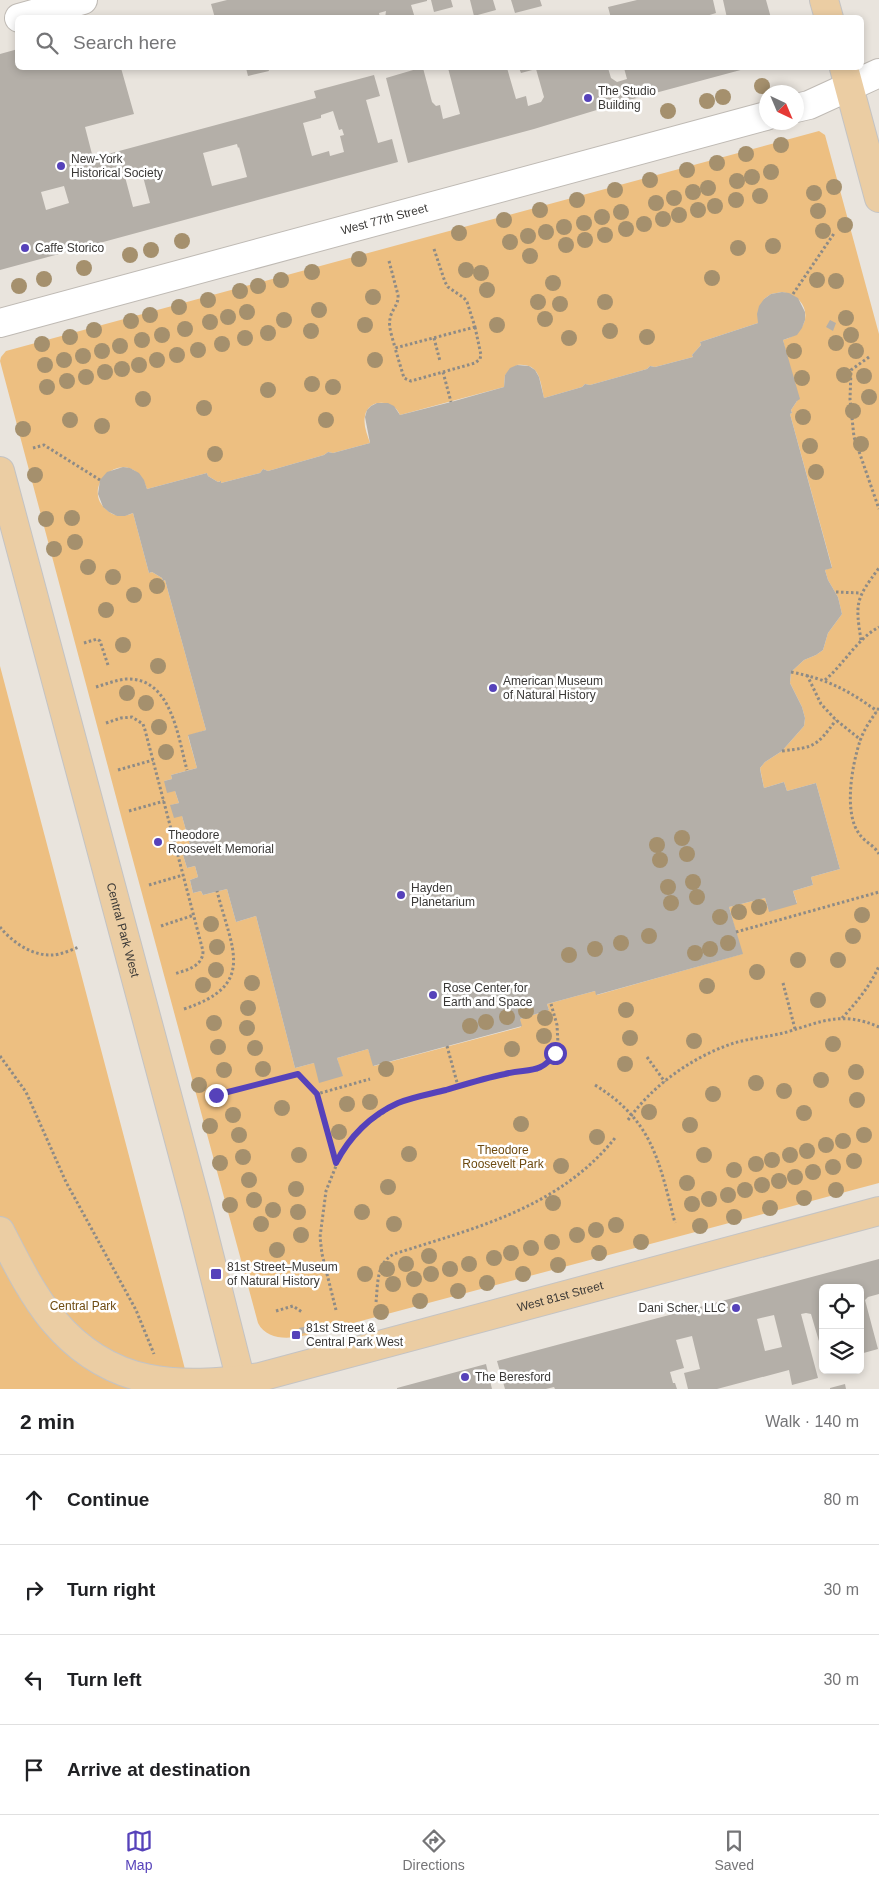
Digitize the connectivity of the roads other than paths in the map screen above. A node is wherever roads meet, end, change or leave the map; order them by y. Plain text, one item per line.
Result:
1 (83, 0) edge
2 (824, 0) edge
3 (29, 15) edge
4 (828, 15) edge
5 (15, 19) edge
6 (0, 23) edge
7 (879, 73) edge
8 (847, 77) edge
9 (804, 106) edge
10 (759, 118) edge
11 (879, 198) edge
12 (0, 322) edge
13 (0, 471) edge
14 (879, 1211) edge
15 (0, 1231) edge
16 (242, 1385) edge

1 - 3 street
2 - 4 main road
5 - 6 street
7 - 8 street
8 - 9 street
8 - 11 main road
10 - 12 street, West 77th Street
13 - 16 main road, Central Park West
14 - 16 main road, West 81st Street
15 - 16 main road, West 81st Street

